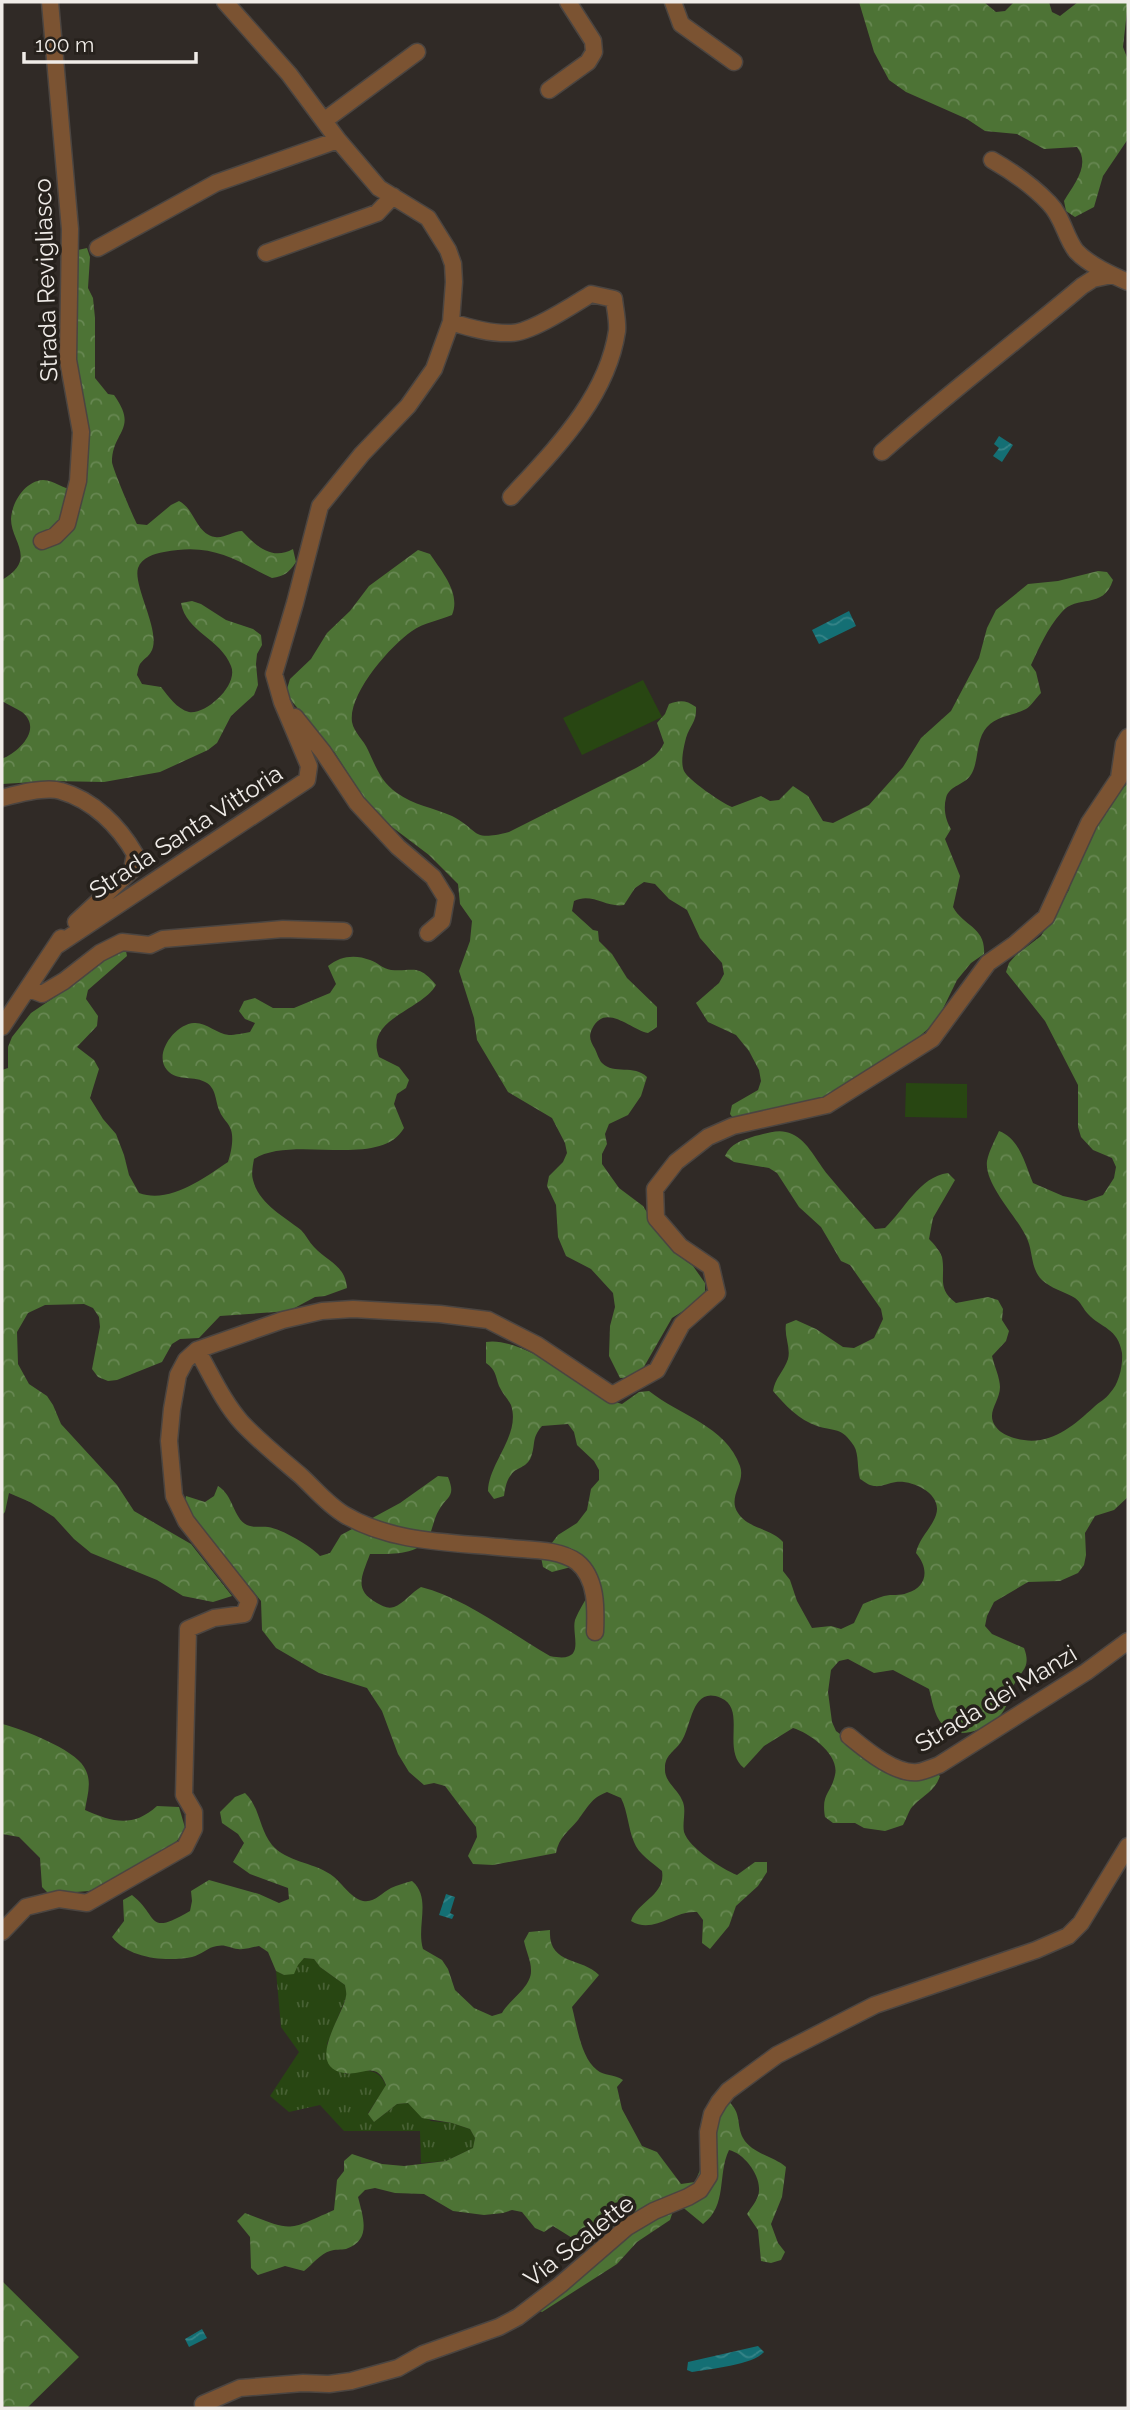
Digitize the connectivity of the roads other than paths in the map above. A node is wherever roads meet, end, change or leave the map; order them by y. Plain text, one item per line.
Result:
1 (50, 2) edge
2 (59, 2) edge
3 (225, 2) edge
4 (568, 2) edge
5 (673, 2) edge
6 (417, 52) dead end
7 (734, 62) dead end
8 (549, 90) dead end
9 (325, 120) junction
10 (338, 140) junction
11 (992, 160) dead end
12 (393, 196) junction
13 (80, 219) dead end
14 (98, 248) dead end
15 (266, 253) dead end
16 (1112, 275) junction
17 (1128, 282) edge
18 (451, 321) junction
19 (882, 452) dead end
20 (511, 497) dead end
21 (41, 541) dead end
22 (282, 702) junction
23 (1128, 737) edge
24 (2, 797) edge
25 (344, 931) dead end
26 (428, 933) dead end
27 (56, 946) junction
28 (29, 989) junction
29 (2, 1027) edge
30 (197, 1350) junction
31 (595, 1632) dead end
32 (1128, 1642) edge
33 (849, 1736) dead end
34 (1128, 1846) edge
35 (2, 1932) edge
36 (203, 2404) dead end

1 - 21 street, Strada Revigliasco
2 - 13 street, Strada Revigliasco
3 - 9 street, Strada Santa Vittoria
4 - 8 street
5 - 7 street
6 - 9 street
9 - 10 street, Strada Santa Vittoria
10 - 12 street, Strada Santa Vittoria
10 - 14 street
11 - 16 street
12 - 15 street
12 - 18 street, Strada Santa Vittoria
16 - 17 street
16 - 19 street
18 - 20 street
18 - 22 street, Strada Santa Vittoria
22 - 26 street, Strada Santa Vittoria
22 - 27 street, Strada Santa Vittoria
23 - 30 street
24 - 27 street
25 - 28 street
27 - 28 street
28 - 29 street
30 - 31 street
30 - 35 street
32 - 33 street, Strada dei Manzi
34 - 36 street, Via Scalette

